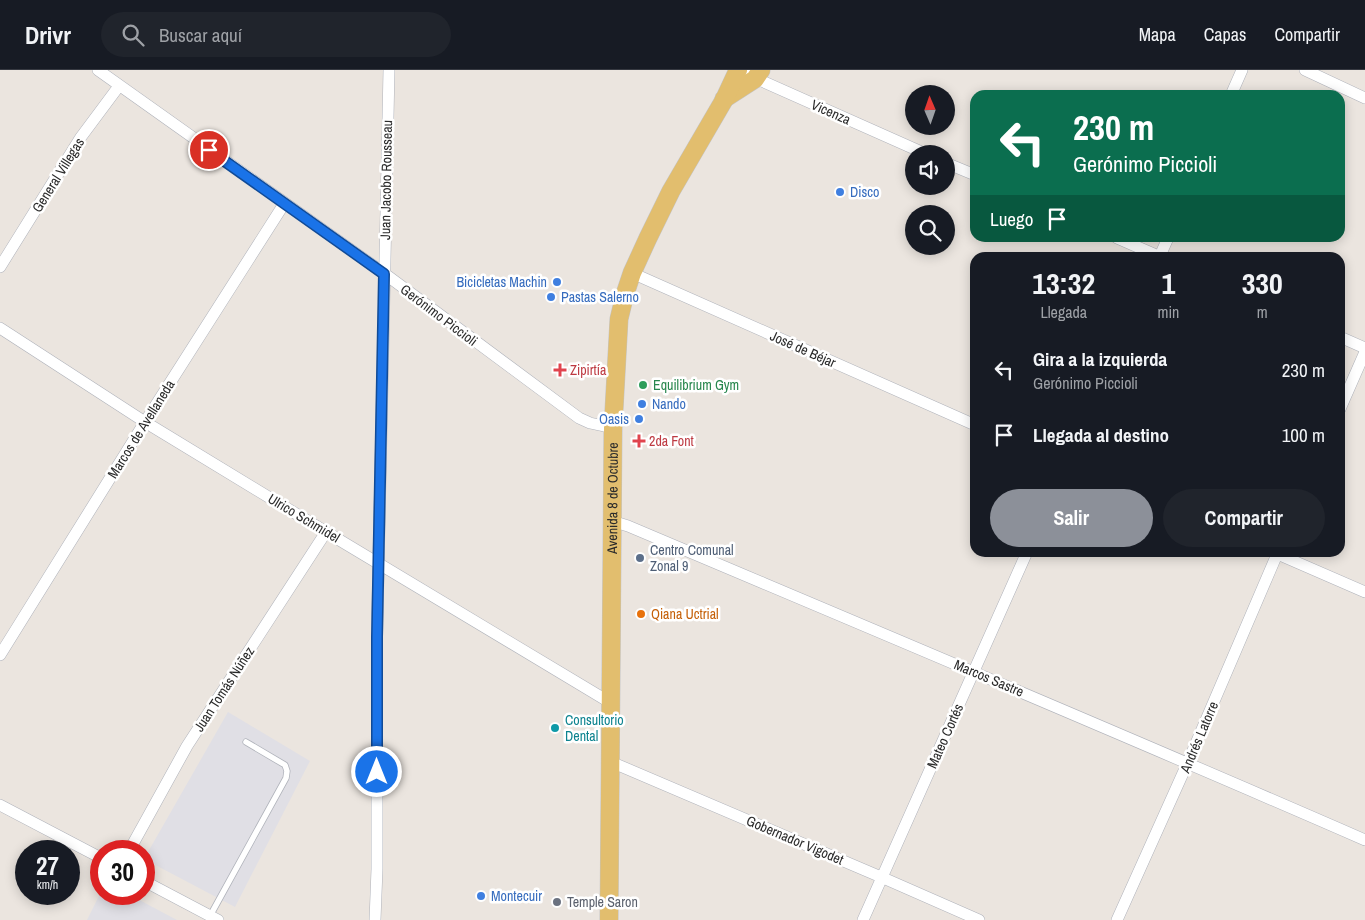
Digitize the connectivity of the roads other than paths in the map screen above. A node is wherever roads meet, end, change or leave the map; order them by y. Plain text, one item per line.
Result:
1 (98, 70) edge
2 (388, 70) edge
3 (737, 70) edge
4 (1242, 70) edge
5 (1305, 70) edge
6 (758, 75) edge
7 (119, 86) junction
8 (1233, 90) edge
9 (1365, 98) edge
10 (724, 100) junction
11 (907, 145) edge
12 (955, 167) edge
13 (970, 173) edge
14 (284, 204) junction
15 (1126, 242) edge
16 (1149, 252) edge
17 (0, 267) edge
18 (632, 273) junction
19 (384, 274) junction
20 (0, 328) edge
21 (1345, 338) edge
22 (1365, 348) edge
23 (1365, 352) edge
24 (1345, 398) edge
25 (145, 422) junction
26 (970, 423) edge
27 (613, 428) junction
28 (612, 521) junction
29 (326, 532) junction
30 (1025, 557) edge
31 (1274, 557) edge
32 (1285, 557) edge
33 (378, 563) junction
34 (1365, 592) edge
35 (0, 655) edge
36 (974, 672) junction
37 (611, 703) junction
38 (246, 742) dead end
39 (611, 762) junction
40 (1188, 762) junction
41 (0, 805) edge
42 (135, 840) edge
43 (1365, 840) edge
44 (90, 852) edge
45 (882, 876) junction
46 (155, 887) edge
47 (214, 918) edge
48 (375, 920) edge
49 (609, 920) edge
50 (863, 920) edge
51 (979, 920) edge
52 (1117, 920) edge

1 - 7 street, Gerónimo Piccioli
2 - 19 street, Juan Jacobo Rousseau
3 - 6 street, Vicenza
3 - 10 main road, Avenida 8 de Octubre
4 - 8 street
5 - 9 street
6 - 10 main road, Avenida 8 de Octubre
6 - 11 street, Vicenza
7 - 14 street, Gerónimo Piccioli
7 - 17 street, General Villegas
10 - 18 main road, Avenida 8 de Octubre
12 - 13 street
14 - 19 street, Gerónimo Piccioli
14 - 25 street, Marcos de Avellaneda
15 - 16 street
18 - 26 street, José de Béjar
18 - 27 main road, Avenida 8 de Octubre
19 - 27 street, Gerónimo Piccioli
19 - 33 street, Juan Jacobo Rousseau
20 - 25 street, Ulrico Schmidel
21 - 22 street
23 - 24 street
25 - 29 street, Ulrico Schmidel
25 - 35 street, Marcos de Avellaneda
27 - 28 main road, Avenida 8 de Octubre
28 - 36 street, Marcos Sastre
28 - 37 main road, Avenida 8 de Octubre
29 - 33 street, Ulrico Schmidel
29 - 42 street, Juan Tomás Núñez
30 - 36 street, Mateo Cortés
31 - 40 street, Andrés Latorre
32 - 34 street
33 - 37 street, Ulrico Schmidel
33 - 48 street, Juan Jacobo Rousseau
36 - 40 street, Marcos Sastre
36 - 45 street, Mateo Cortés
37 - 39 main road, Avenida 8 de Octubre
38 - 47 lane
39 - 45 street, Gobernador Vigodet
39 - 49 main road, Avenida 8 de Octubre
40 - 43 street, Marcos Sastre
40 - 52 street, Andrés Latorre
41 - 44 street
45 - 50 street, Mateo Cortés
45 - 51 street, Gobernador Vigodet
46 - 47 street

